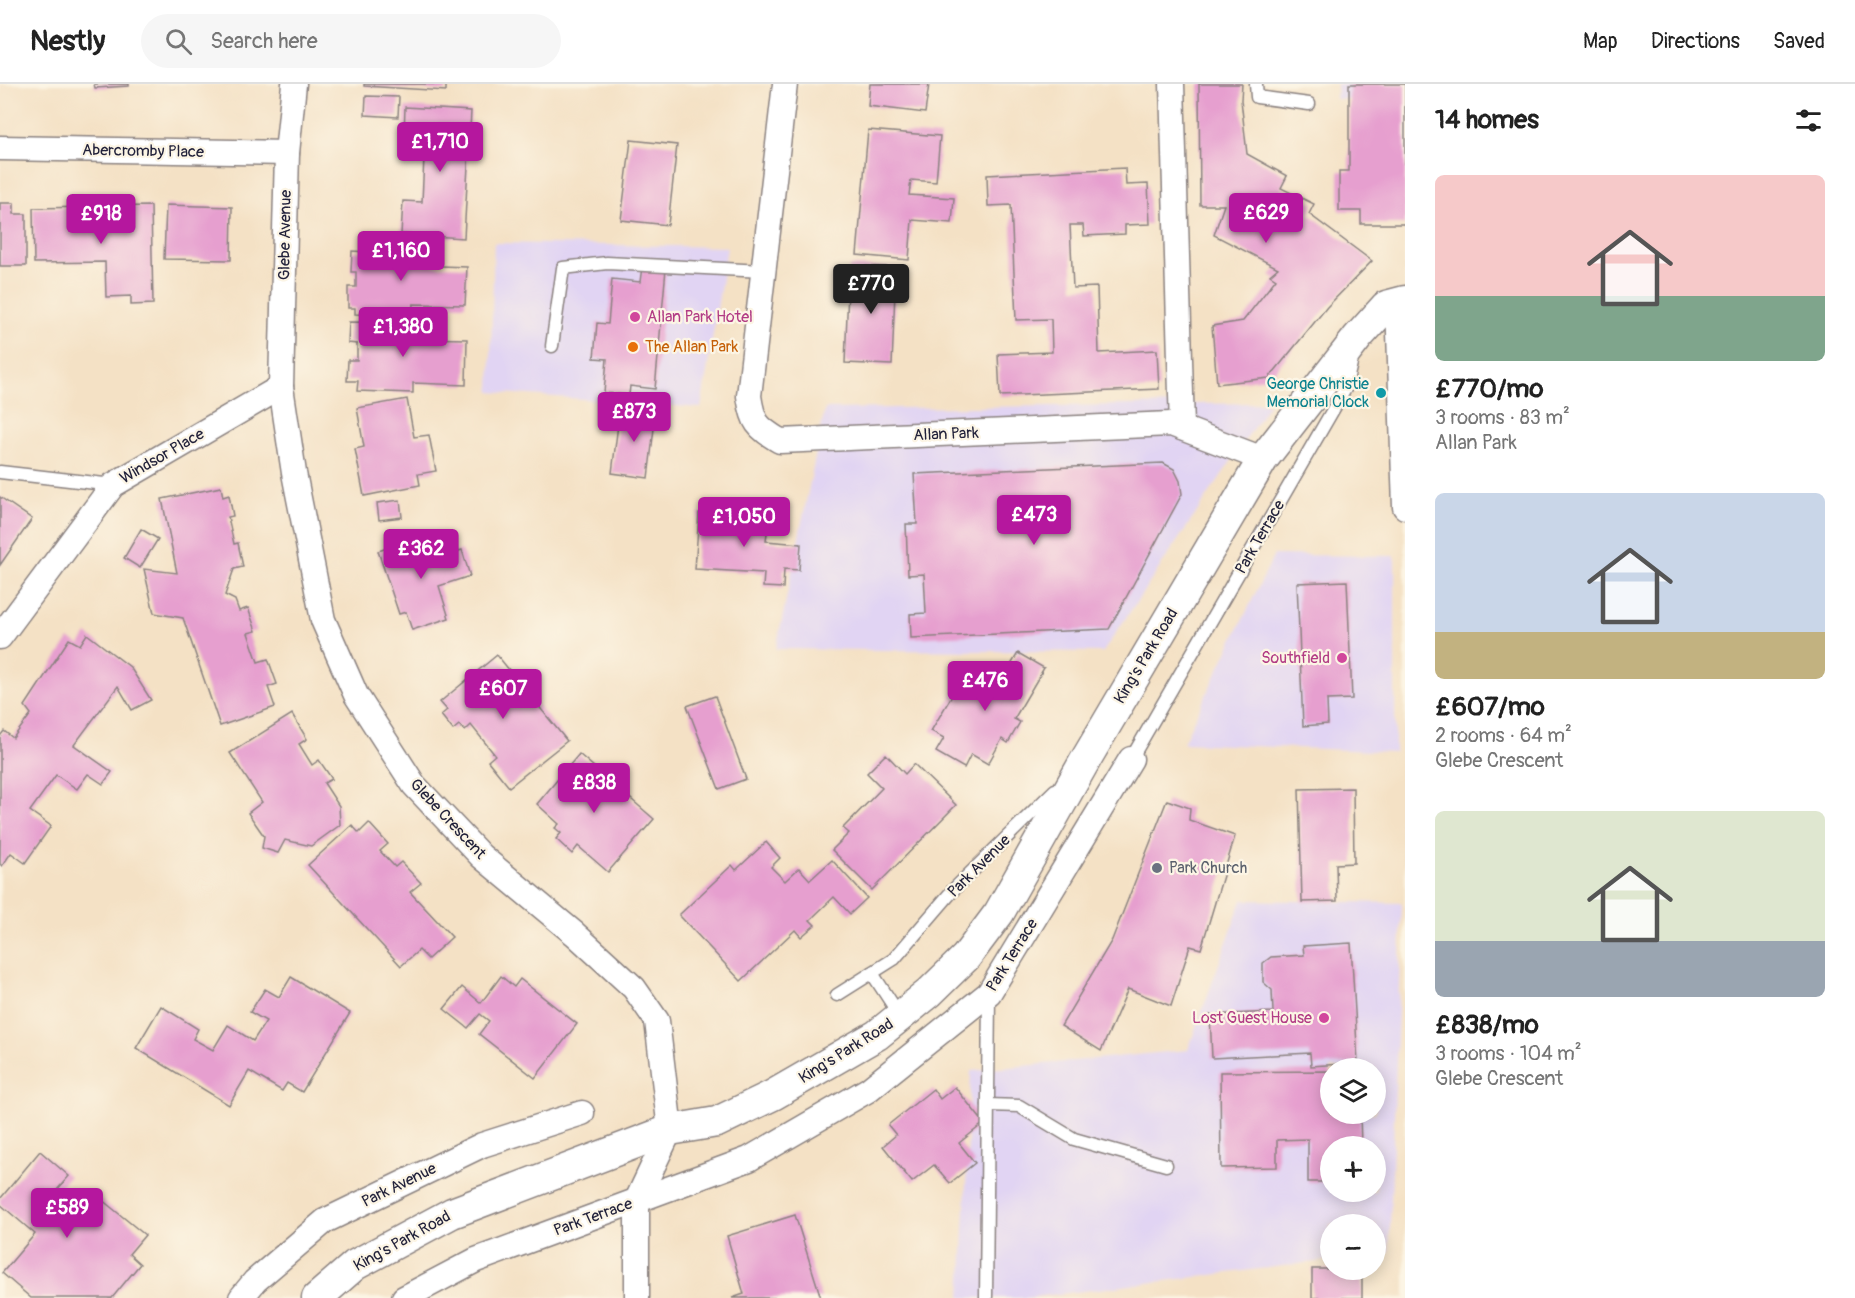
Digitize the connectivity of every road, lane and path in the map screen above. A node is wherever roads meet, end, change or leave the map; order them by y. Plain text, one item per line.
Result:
1 (294, 84) edge
2 (785, 84) edge
3 (1172, 84) edge
4 (1256, 84) edge
5 (1309, 104) dead end
6 (0, 148) edge
7 (287, 153) junction
8 (763, 271) junction
9 (1401, 302) edge
10 (1358, 337) junction
11 (552, 346) dead end
12 (281, 387) junction
13 (1182, 428) junction
14 (1263, 459) junction
15 (0, 472) edge
16 (113, 485) junction
17 (1405, 507) edge
18 (0, 637) edge
19 (1086, 759) junction
20 (1131, 759) joint
21 (872, 973) junction
22 (989, 993) junction
23 (837, 995) dead end
24 (900, 1016) junction
25 (988, 1105) junction
26 (582, 1113) dead end
27 (670, 1130) junction
28 (1166, 1165) dead end
29 (637, 1200) junction
30 (241, 1298) edge
31 (317, 1298) edge
32 (404, 1298) edge
33 (637, 1298) edge
34 (986, 1298) edge

1 - 7 street, Glebe Avenue
2 - 8 street, Allan Park
3 - 13 street
4 - 5 lane
6 - 7 street, Abercromby Place
7 - 12 street, Glebe Avenue
8 - 11 lane
8 - 13 street, Allan Park
9 - 10 street
9 - 17 street
10 - 14 street
10 - 20 lane, Park Terrace
12 - 16 street, Windsor Place
12 - 27 street, Glebe Crescent
13 - 14 street, Allan Park
14 - 19 street, King's Park Road
15 - 16 lane
16 - 18 street, Windsor Place
19 - 21 lane, Park Avenue
19 - 24 street, King's Park Road
20 - 22 street, Park Terrace
21 - 23 lane, Park Avenue
21 - 24 lane
22 - 25 lane
22 - 29 street, Park Terrace
24 - 27 street, King's Park Road
25 - 28 lane
25 - 34 lane
26 - 30 street, Park Avenue
27 - 29 street
27 - 31 street, King's Park Road
29 - 32 street, Park Terrace
29 - 33 street

